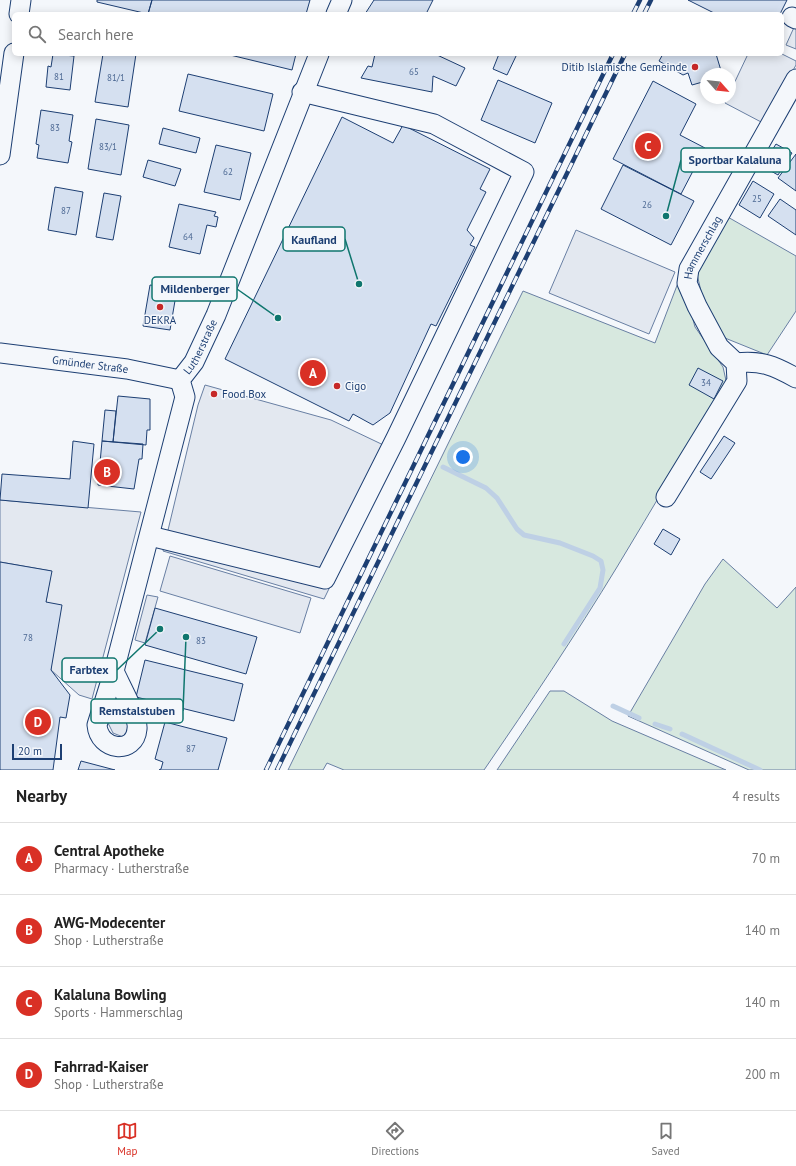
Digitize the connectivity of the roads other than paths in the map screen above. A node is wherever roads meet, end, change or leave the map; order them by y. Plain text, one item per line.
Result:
1 (21, 0) edge
2 (342, 0) edge
3 (19, 12) edge
4 (337, 12) edge
5 (14, 56) edge
6 (318, 56) edge
7 (796, 79) edge
8 (302, 92) junction
9 (0, 155) edge
10 (0, 353) edge
11 (736, 363) junction
12 (796, 378) edge
13 (180, 380) junction
14 (666, 498) dead end
15 (150, 536) junction
16 (114, 671) dead end

1 - 3 street
2 - 4 street
5 - 9 street
6 - 8 street, Lutherstraße
7 - 11 street, Hammerschlag
8 - 13 street, Lutherstraße
8 - 15 street
10 - 13 street, Gmünder Straße
11 - 12 street
11 - 14 street
13 - 15 street, Lutherstraße
15 - 16 street, Lutherstraße

